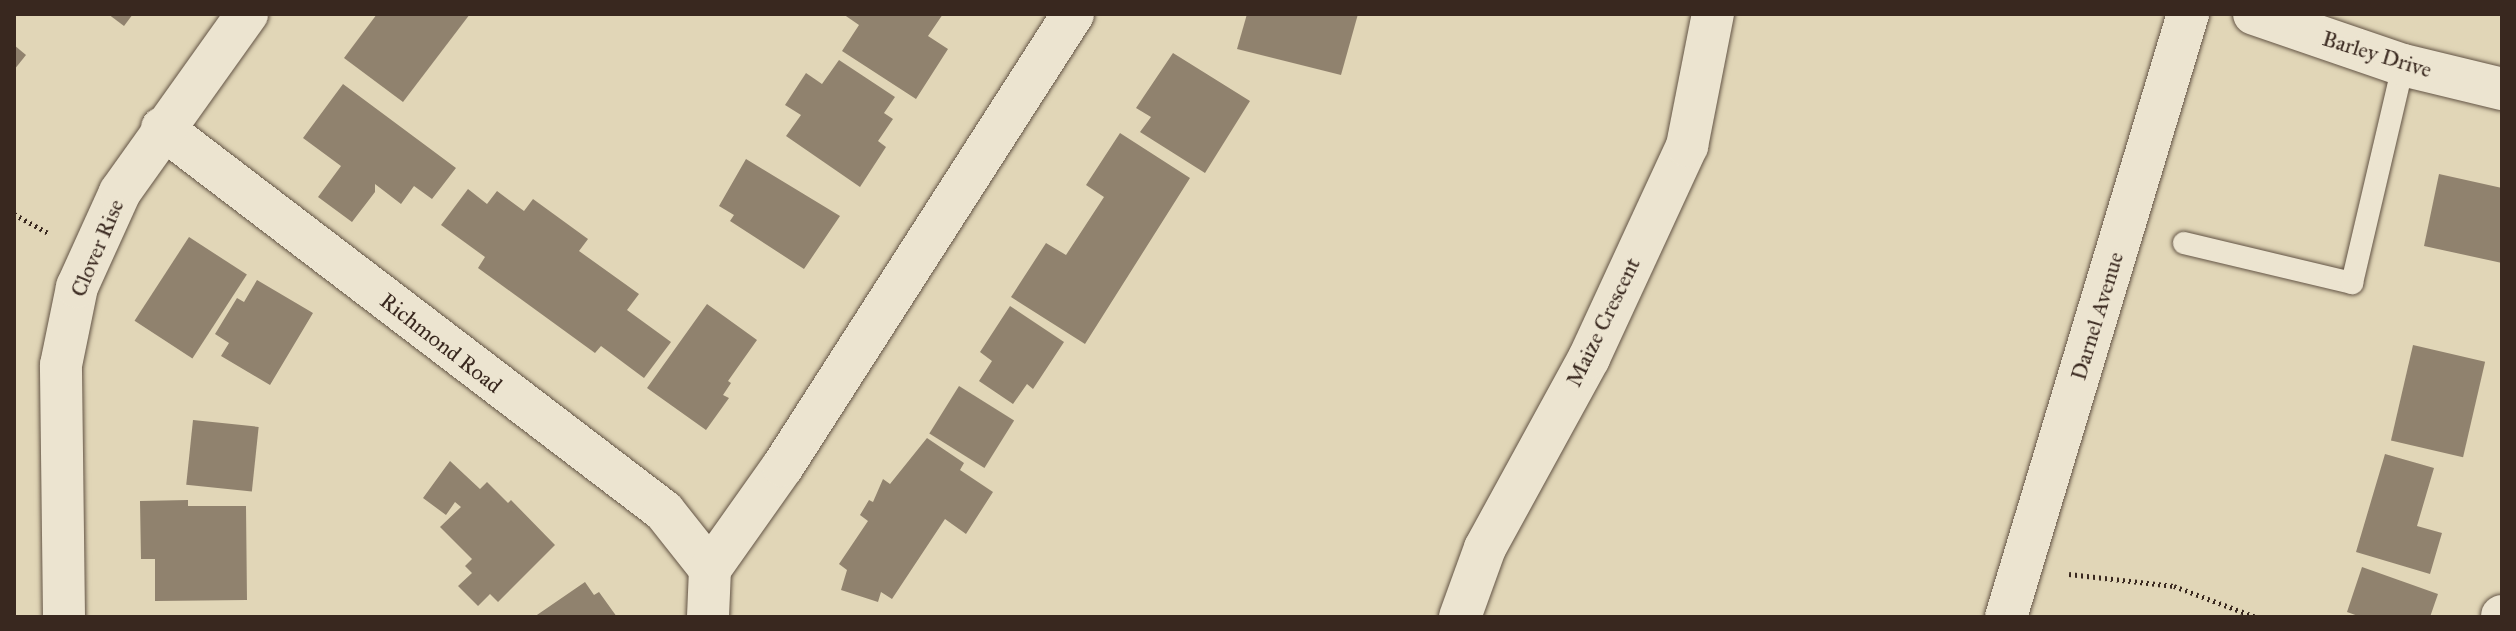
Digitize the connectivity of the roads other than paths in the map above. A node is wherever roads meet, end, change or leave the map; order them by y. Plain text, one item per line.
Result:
1 (247, 14) edge
2 (1073, 14) edge
3 (1713, 14) edge
4 (2188, 14) edge
5 (2254, 14) edge
6 (2403, 65) junction
7 (2502, 89) edge
8 (162, 128) junction
9 (2184, 243) dead end
10 (710, 569) junction
11 (64, 617) edge
12 (708, 617) edge
13 (1460, 617) edge
14 (2006, 617) edge

1 - 8 street, Clover Rise
2 - 10 street
3 - 13 street, Maize Crescent
4 - 14 street, Darnel Avenue
5 - 6 street, Barley Drive
6 - 7 street, Barley Drive
6 - 9 lane
8 - 10 street, Richmond Road
8 - 11 street, Clover Rise
10 - 12 street

